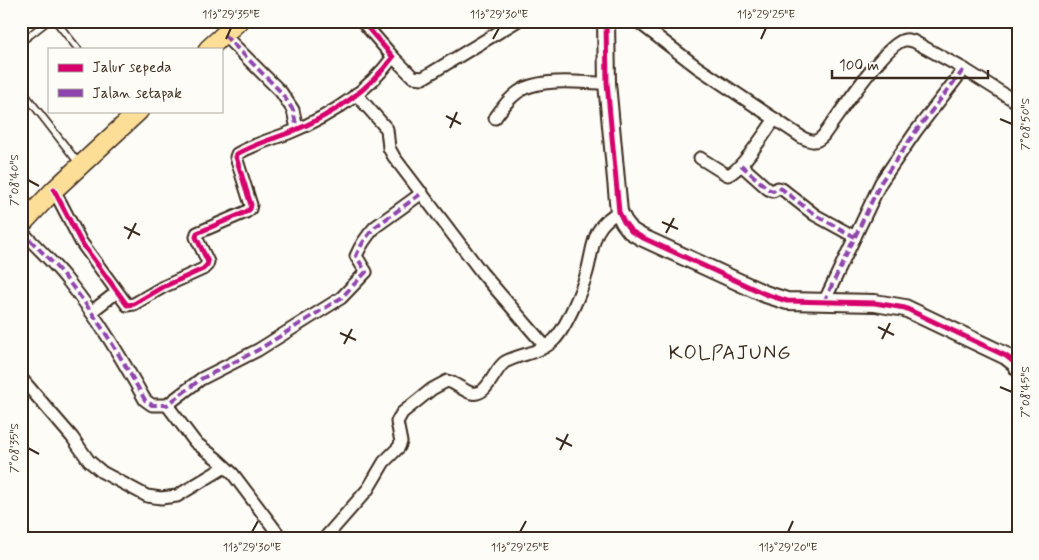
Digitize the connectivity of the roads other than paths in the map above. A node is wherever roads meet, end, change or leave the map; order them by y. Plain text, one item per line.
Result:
1 (48, 21) edge
2 (54, 21) edge
3 (239, 21) edge
4 (362, 21) edge
5 (517, 21) edge
6 (606, 21) edge
7 (637, 21) edge
8 (224, 35) junction
9 (21, 42) edge
10 (77, 48) edge
11 (209, 48) edge
12 (393, 57) junction
13 (964, 69) junction
14 (607, 83) junction
15 (21, 89) edge
16 (356, 94) junction
17 (1018, 102) edge
18 (134, 113) edge
19 (495, 118) dead end
20 (775, 119) junction
21 (297, 129) junction
22 (700, 158) dead end
23 (741, 165) junction
24 (81, 166) junction
25 (54, 190) junction
26 (422, 193) junction
27 (619, 212) junction
28 (21, 225) edge
29 (21, 231) edge
30 (855, 237) junction
31 (117, 292) junction
32 (824, 302) junction
33 (91, 312) junction
34 (546, 346) junction
35 (1017, 364) edge
36 (21, 378) edge
37 (167, 405) junction
38 (225, 467) junction
39 (282, 539) edge
40 (324, 539) edge

1 - 9 lane
2 - 10 lane
3 - 8 main road
4 - 12 street
5 - 12 street
6 - 14 street
7 - 20 street
8 - 11 main road
8 - 21 street
12 - 16 street
13 - 17 street
13 - 20 street
13 - 30 street
14 - 19 street
14 - 27 street
15 - 24 lane
16 - 21 street
16 - 26 street
18 - 24 main road
20 - 23 street
21 - 31 street
22 - 23 street
23 - 30 street
24 - 25 main road
25 - 28 main road
25 - 31 street
26 - 34 street
26 - 37 street
27 - 32 street
27 - 34 street
29 - 33 street
30 - 32 street
31 - 33 street
32 - 35 street
33 - 37 street
34 - 40 street
36 - 38 street
37 - 38 street
38 - 39 street

